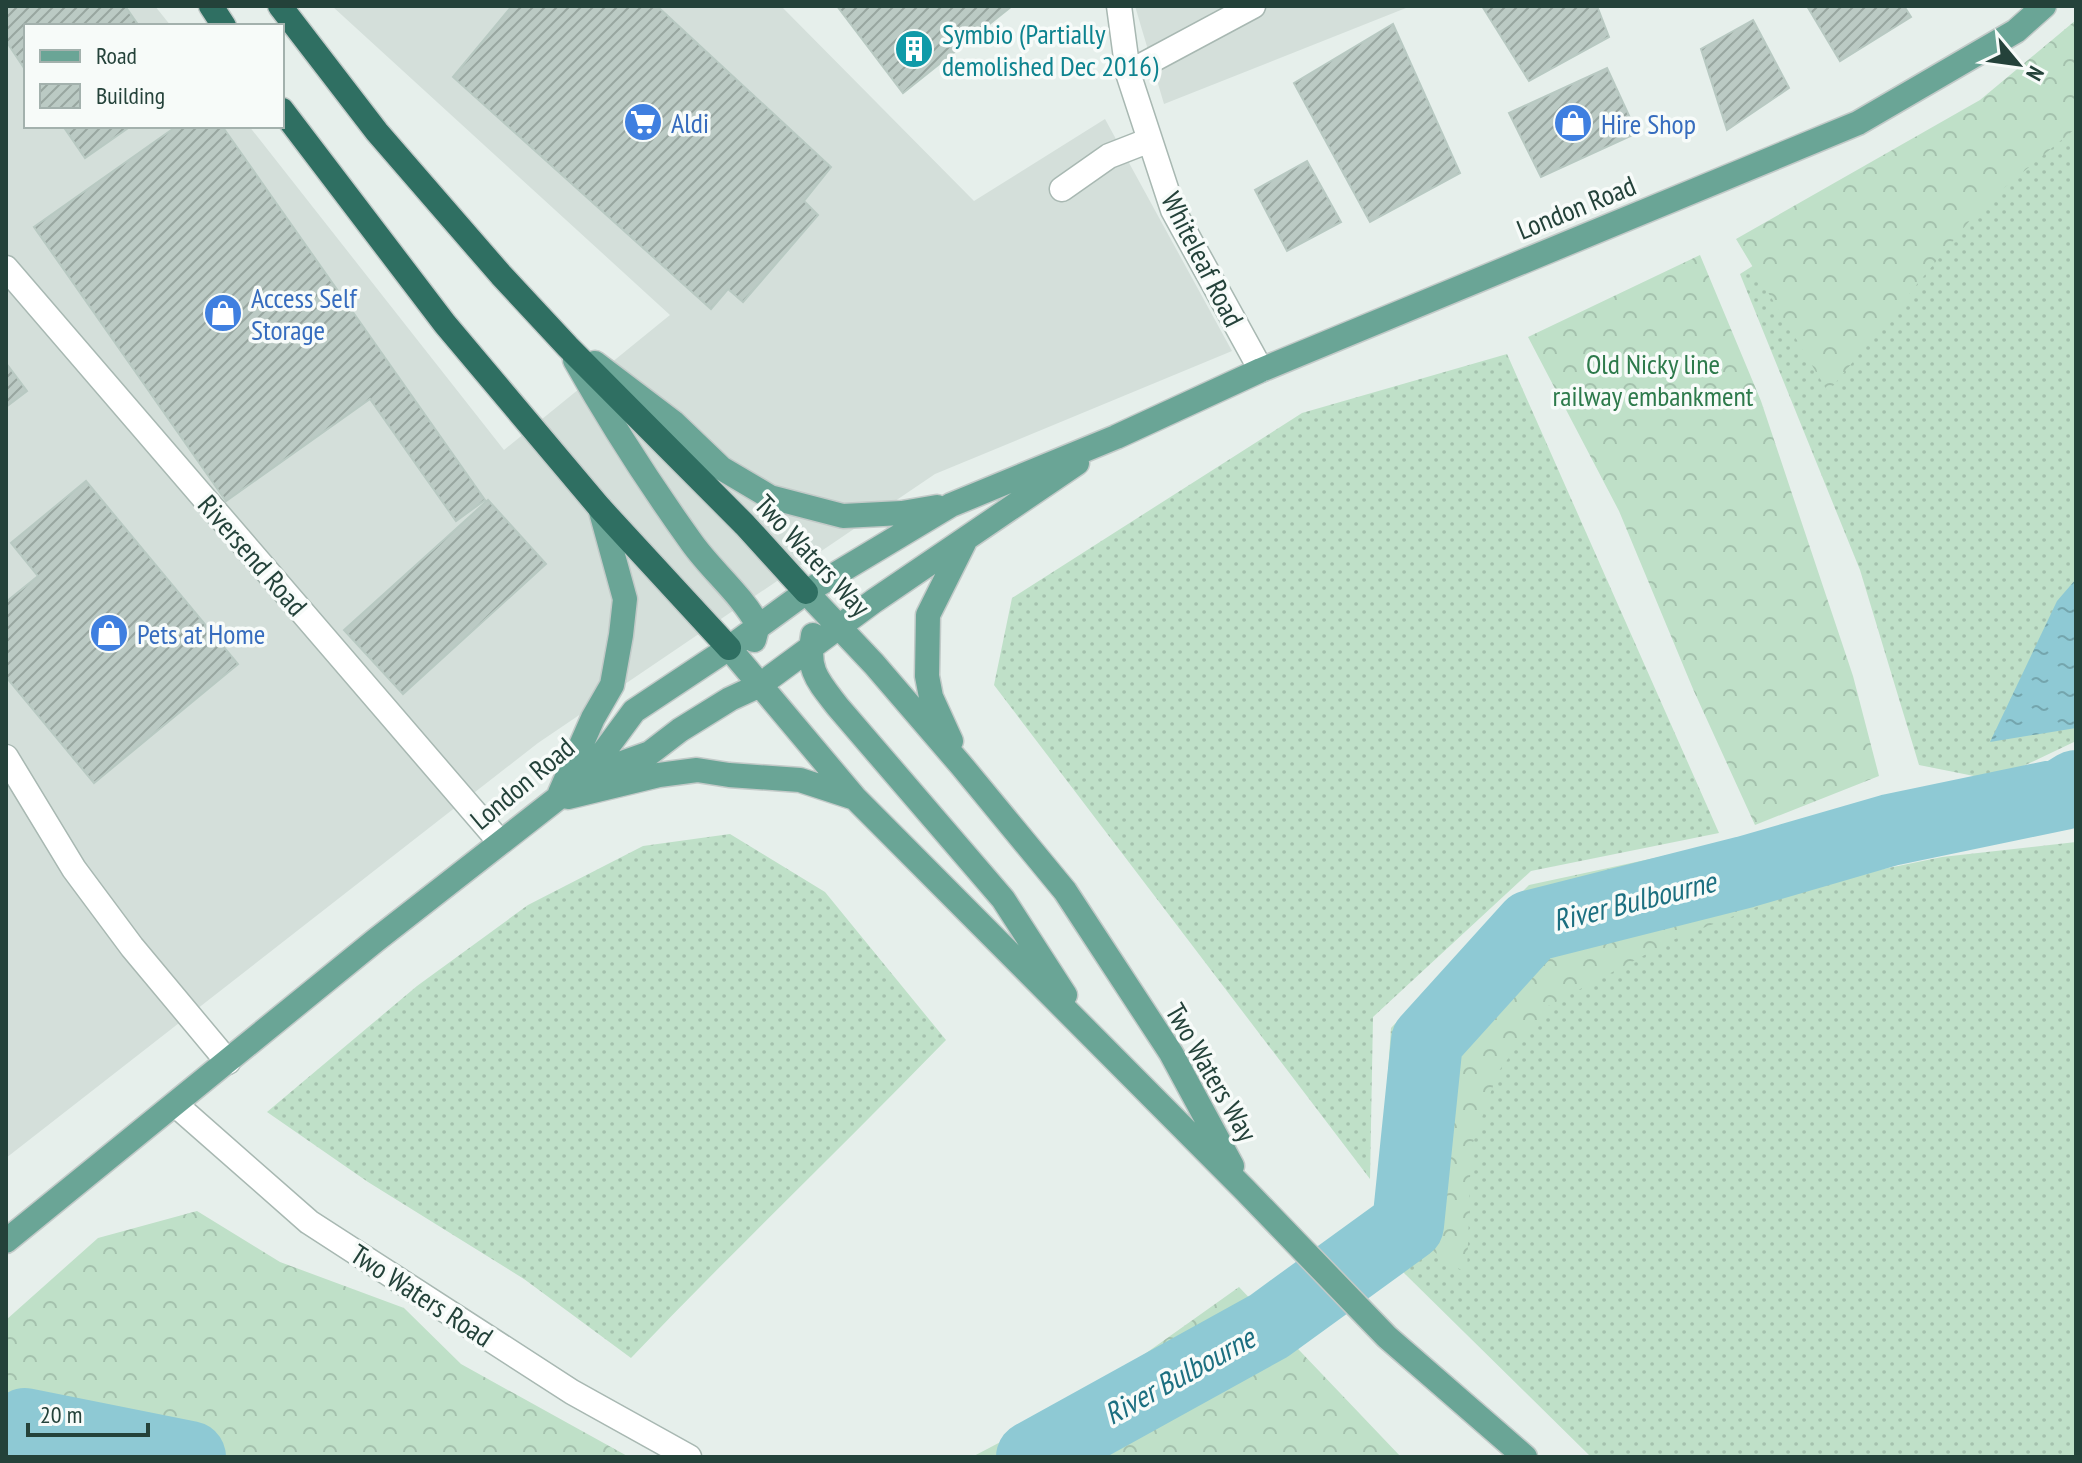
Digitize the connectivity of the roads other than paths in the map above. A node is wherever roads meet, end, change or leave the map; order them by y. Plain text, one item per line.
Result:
1 (211, 6) edge
2 (280, 6) edge
3 (1119, 6) edge
4 (1253, 6) edge
5 (2044, 6) edge
6 (223, 24) edge
7 (1128, 73) junction
8 (284, 113) edge
9 (1150, 140) junction
10 (1062, 189) dead end
11 (6, 268) edge
12 (560, 338) junction
13 (1261, 370) junction
14 (1116, 437) junction
15 (951, 505) junction
16 (600, 508) junction
17 (965, 541) junction
18 (812, 598) junction
19 (758, 625) junction
20 (840, 627) junction
21 (811, 646) junction
22 (729, 648) junction
23 (754, 677) junction
24 (6, 757) edge
25 (961, 765) junction
26 (586, 776) junction
27 (855, 798) junction
28 (558, 799) junction
29 (500, 842) junction
30 (1092, 1037) junction
31 (228, 1062) junction
32 (176, 1105) junction
33 (1245, 1190) junction
34 (6, 1241) edge
35 (689, 1457) edge
36 (1525, 1457) edge

1 - 6 highway
2 - 12 highway, Two Waters Way
3 - 7 street, Whiteleaf Road
4 - 7 street
5 - 13 main road, London Road
7 - 9 street, Whiteleaf Road
8 - 16 highway, Two Waters Way
9 - 10 street
9 - 13 street, Whiteleaf Road
11 - 29 street, Riversend Road
12 - 15 main road
12 - 18 highway, Two Waters Way
12 - 19 main road
13 - 14 main road, London Road
14 - 15 main road, London Road
14 - 17 main road, London Road
15 - 18 main road, London Road
16 - 22 highway, Two Waters Way
16 - 28 main road
17 - 20 main road, London Road
17 - 25 main road
18 - 19 main road, London Road
18 - 20 main road, Two Waters Way
18 - 21 main road
19 - 22 main road, London Road
19 - 23 main road
20 - 21 main road, London Road
20 - 25 main road, Two Waters Way
21 - 23 main road, London Road
21 - 30 main road
22 - 23 main road, Two Waters Way
22 - 26 main road, London Road
23 - 26 main road, London Road
23 - 27 main road, Two Waters Way
24 - 31 street
25 - 33 main road, Two Waters Way
26 - 28 main road, London Road
27 - 28 main road
27 - 30 main road, Two Waters Way
28 - 29 main road, London Road
29 - 31 main road, London Road
30 - 33 main road, Two Waters Way
31 - 32 main road, London Road
32 - 34 main road, London Road
32 - 35 street, Two Waters Road
33 - 36 main road, Two Waters Way

